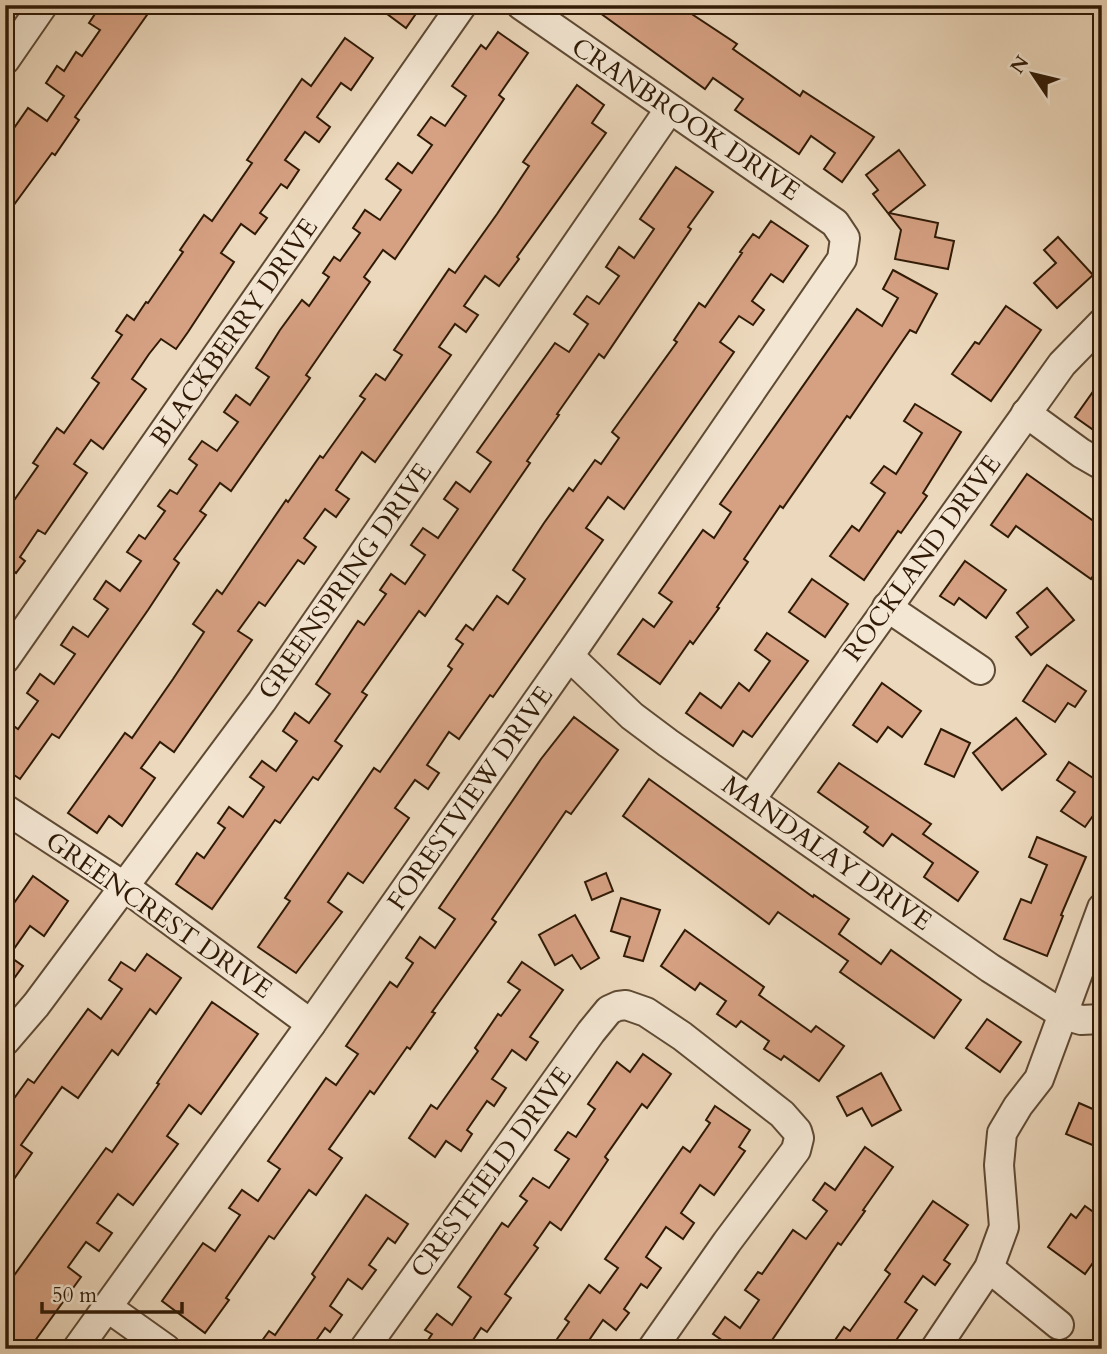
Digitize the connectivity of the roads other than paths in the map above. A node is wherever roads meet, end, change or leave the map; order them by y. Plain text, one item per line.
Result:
1 (43, 5) edge
2 (462, 5) edge
3 (521, 5) edge
4 (5, 60) edge
5 (670, 110) junction
6 (845, 238) joint
7 (1102, 323) edge
8 (1026, 413) junction
9 (1102, 465) edge
10 (887, 607) junction
11 (569, 656) junction
12 (5, 659) edge
13 (980, 670) dead end
14 (751, 799) junction
15 (5, 809) edge
16 (125, 887) junction
17 (1102, 908) edge
18 (1063, 1015) junction
19 (1102, 1019) edge
20 (311, 1024) junction
21 (5, 1041) edge
22 (989, 1268) junction
23 (107, 1307) junction
24 (1059, 1325) dead end
25 (77, 1349) edge
26 (166, 1349) edge
27 (365, 1349) edge
28 (652, 1349) edge
29 (935, 1349) edge

1 - 4 street
2 - 12 street, BLACKBERRY DRIVE
3 - 5 street, CRANBROOK DRIVE
5 - 6 street, CRANBROOK DRIVE
5 - 16 street, GREENSPRING DRIVE
6 - 11 street, FORESTVIEW DRIVE
7 - 8 street, ROCKLAND DRIVE
8 - 9 street
8 - 10 street, ROCKLAND DRIVE
10 - 13 street
10 - 14 street, ROCKLAND DRIVE
11 - 14 street, MANDALAY DRIVE
11 - 20 street, FORESTVIEW DRIVE
14 - 18 street, MANDALAY DRIVE
15 - 16 street, GREENCREST DRIVE
16 - 20 street, GREENCREST DRIVE
16 - 21 street, GREENSPRING DRIVE
17 - 18 street
18 - 19 street, MANDALAY DRIVE
18 - 22 street
20 - 23 street, FORESTVIEW DRIVE
22 - 24 street
22 - 29 street
23 - 25 street, FORESTVIEW DRIVE
23 - 26 street
27 - 28 street, CRESTFIELD DRIVE

